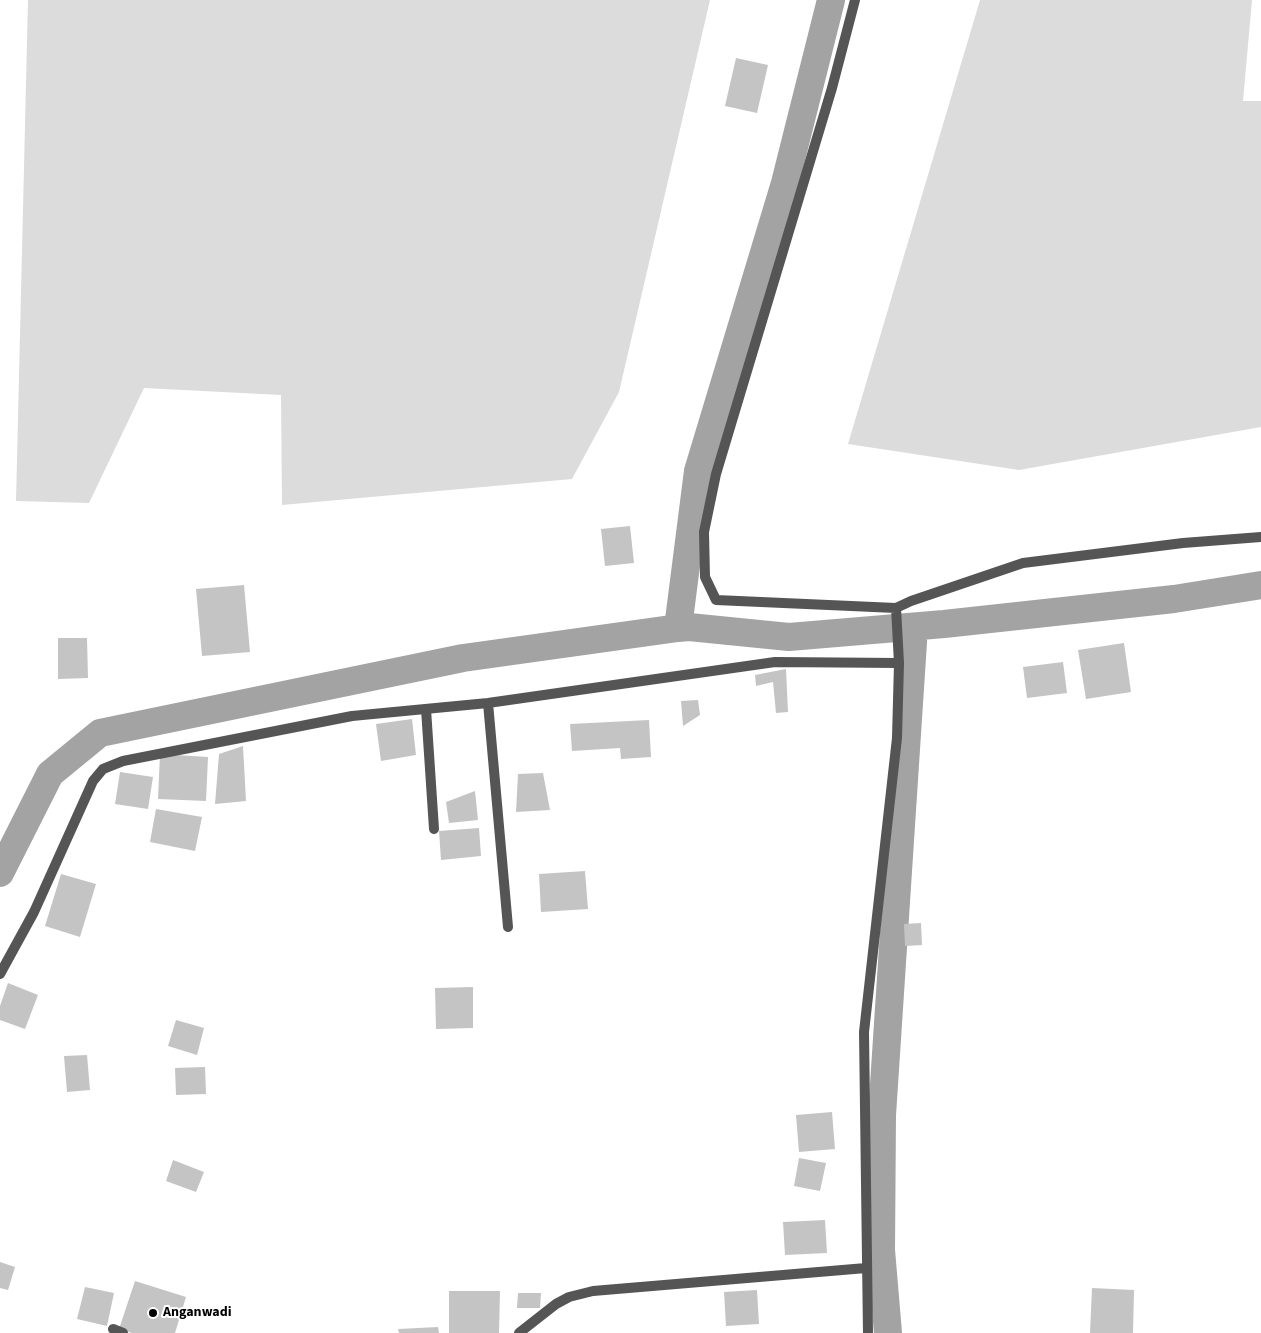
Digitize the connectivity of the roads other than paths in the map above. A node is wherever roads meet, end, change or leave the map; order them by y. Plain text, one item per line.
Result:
1 (855, 0) edge
2 (1261, 537) edge
3 (896, 613) junction
4 (898, 663) junction
5 (488, 703) junction
6 (426, 709) junction
7 (434, 829) dead end
8 (508, 927) dead end
9 (0, 974) edge
10 (866, 1268) junction
11 (519, 1333) edge
12 (868, 1333) edge

1 - 3 street
2 - 3 street
3 - 4 street
4 - 5 street
4 - 10 street
5 - 6 street
5 - 8 street
6 - 7 street
6 - 9 street
10 - 11 street
10 - 12 street

